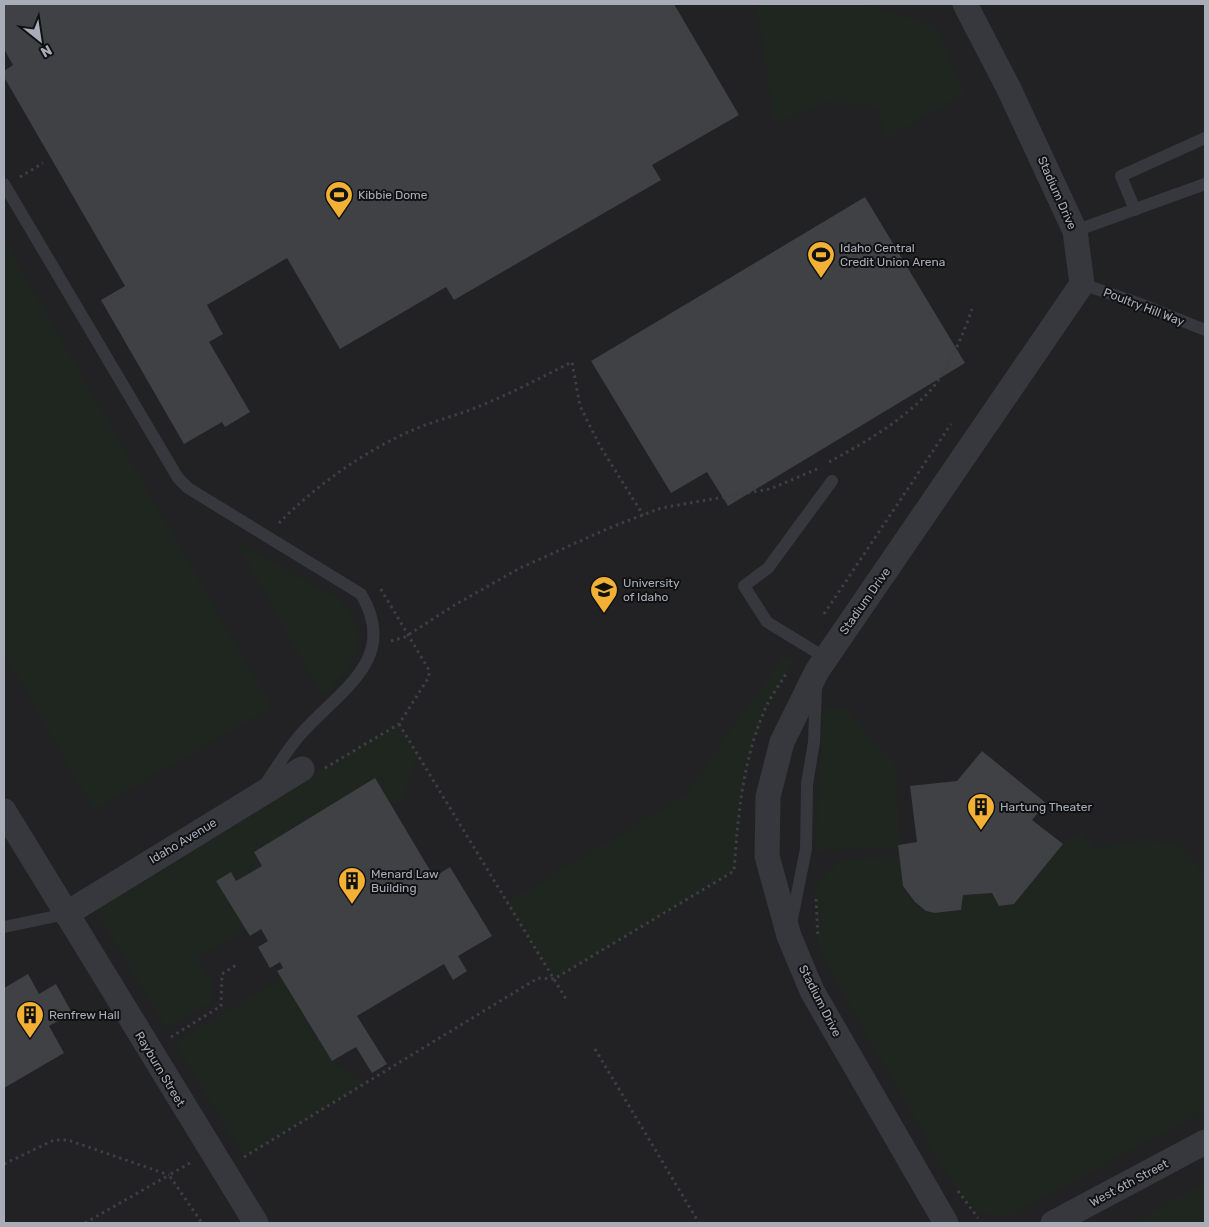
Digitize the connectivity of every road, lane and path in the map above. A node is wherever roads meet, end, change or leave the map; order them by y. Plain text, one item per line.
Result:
1 (965, 4) edge
2 (1205, 138) edge
3 (43, 163) dead end
4 (1205, 184) edge
5 (4, 185) edge
6 (1135, 210) junction
7 (1075, 231) junction
8 (1082, 284) junction
9 (972, 309) dead end
10 (1205, 330) edge
11 (828, 463) dead end
12 (820, 467) dead end
13 (832, 481) dead end
14 (643, 515) junction
15 (278, 524) dead end
16 (374, 646) junction
17 (821, 665) junction
18 (400, 724) dead end
19 (302, 769) dead end
20 (256, 797) junction
21 (4, 811) edge
22 (734, 871) dead end
23 (816, 895) dead end
24 (66, 914) junction
25 (4, 927) edge
26 (789, 936) junction
27 (818, 940) dead end
28 (236, 965) dead end
29 (554, 979) junction
30 (566, 999) dead end
31 (171, 1037) dead end
32 (595, 1049) dead end
33 (1205, 1142) edge
34 (244, 1157) dead end
35 (191, 1162) dead end
36 (4, 1164) edge
37 (169, 1175) junction
38 (957, 1189) dead end
39 (978, 1218) dead end
40 (85, 1223) edge
41 (202, 1223) edge
42 (256, 1223) edge
43 (699, 1223) edge
44 (946, 1223) edge
45 (1053, 1223) edge

1 - 7 street, Stadium Drive
2 - 6 lane
3 - 5 path
4 - 6 lane
5 - 16 lane
6 - 7 lane
7 - 8 street, Stadium Drive
8 - 10 lane, Poultry Hill Way
8 - 17 street, Stadium Drive
9 - 11 path
12 - 14 path
13 - 17 lane
14 - 15 path
14 - 16 path
16 - 20 lane
17 - 26 lane
17 - 26 street, Stadium Drive
18 - 29 path
19 - 20 street, Idaho Avenue
20 - 24 street, Idaho Avenue
21 - 24 street, Rayburn Street
22 - 29 path
23 - 27 path
24 - 25 lane
24 - 42 street, Rayburn Street
26 - 44 street, Stadium Drive
28 - 31 path
29 - 30 path
29 - 34 path
32 - 43 path
33 - 45 street, West 6th Street
35 - 37 path
36 - 37 path
37 - 40 path
37 - 41 path
38 - 39 path

